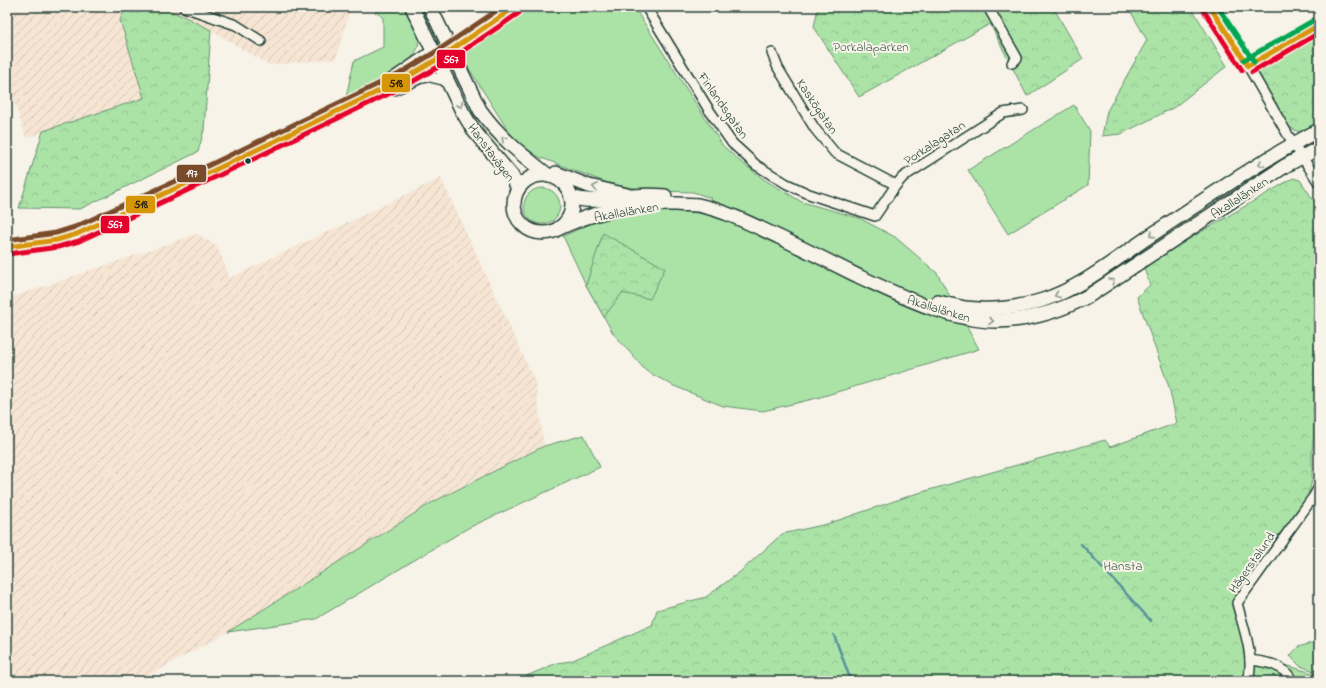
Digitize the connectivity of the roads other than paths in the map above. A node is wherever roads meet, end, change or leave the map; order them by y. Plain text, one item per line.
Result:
1 (184, 7) edge
2 (412, 7) edge
3 (430, 7) edge
4 (500, 7) edge
5 (515, 7) edge
6 (646, 7) edge
7 (988, 7) edge
8 (1210, 7) edge
9 (1319, 25) edge
10 (261, 41) dead end
11 (448, 46) junction
12 (772, 53) dead end
13 (435, 54) junction
14 (1012, 63) dead end
15 (1248, 66) junction
16 (449, 84) junction
17 (381, 92) junction
18 (362, 99) junction
19 (1023, 110) dead end
20 (1319, 130) edge
21 (1294, 143) junction
22 (1319, 148) edge
23 (1302, 157) junction
24 (534, 164) junction
25 (549, 176) junction
26 (1319, 182) edge
27 (896, 185) junction
28 (518, 189) junction
29 (633, 196) junction
30 (571, 197) junction
31 (875, 216) joint
32 (559, 228) junction
33 (7, 247) edge
34 (1319, 488) edge
35 (1250, 660) junction
36 (1248, 681) edge
37 (1292, 681) edge

1 - 10 street
2 - 13 main road, Hanstavägen
3 - 11 main road, Hanstavägen
4 - 11 main road
5 - 11 main road
6 - 31 street, Finlandsgatan
7 - 14 street
8 - 15 street
9 - 15 street
11 - 13 main road
24 -> 11 main road, Hanstavägen
12 - 27 street, Kaskögatan
13 - 16 main road, Hanstavägen
13 - 17 street
13 - 18 street
15 - 21 street
16 - 17 street
16 -> 28 main road, Hanstavägen
17 - 18 street
18 - 33 street
19 - 27 street, Porkalagatan
20 - 21 main road, Akallalänken
21 - 23 street
21 -> 29 main road, Akallalänken
22 - 23 main road, Akallalänken
23 - 26 street
32 -> 23 main road, Akallalänken
24 - 25 main road, Hanstavägen
29 -> 24 main road
25 - 28 main road
25 - 30 main road
27 - 31 street, Porkalagatan
28 - 32 main road
29 - 30 main road, Akallalänken
30 - 32 main road
34 - 35 street, Hägerstalund
35 - 36 street, Hägerstalund
35 - 37 street

